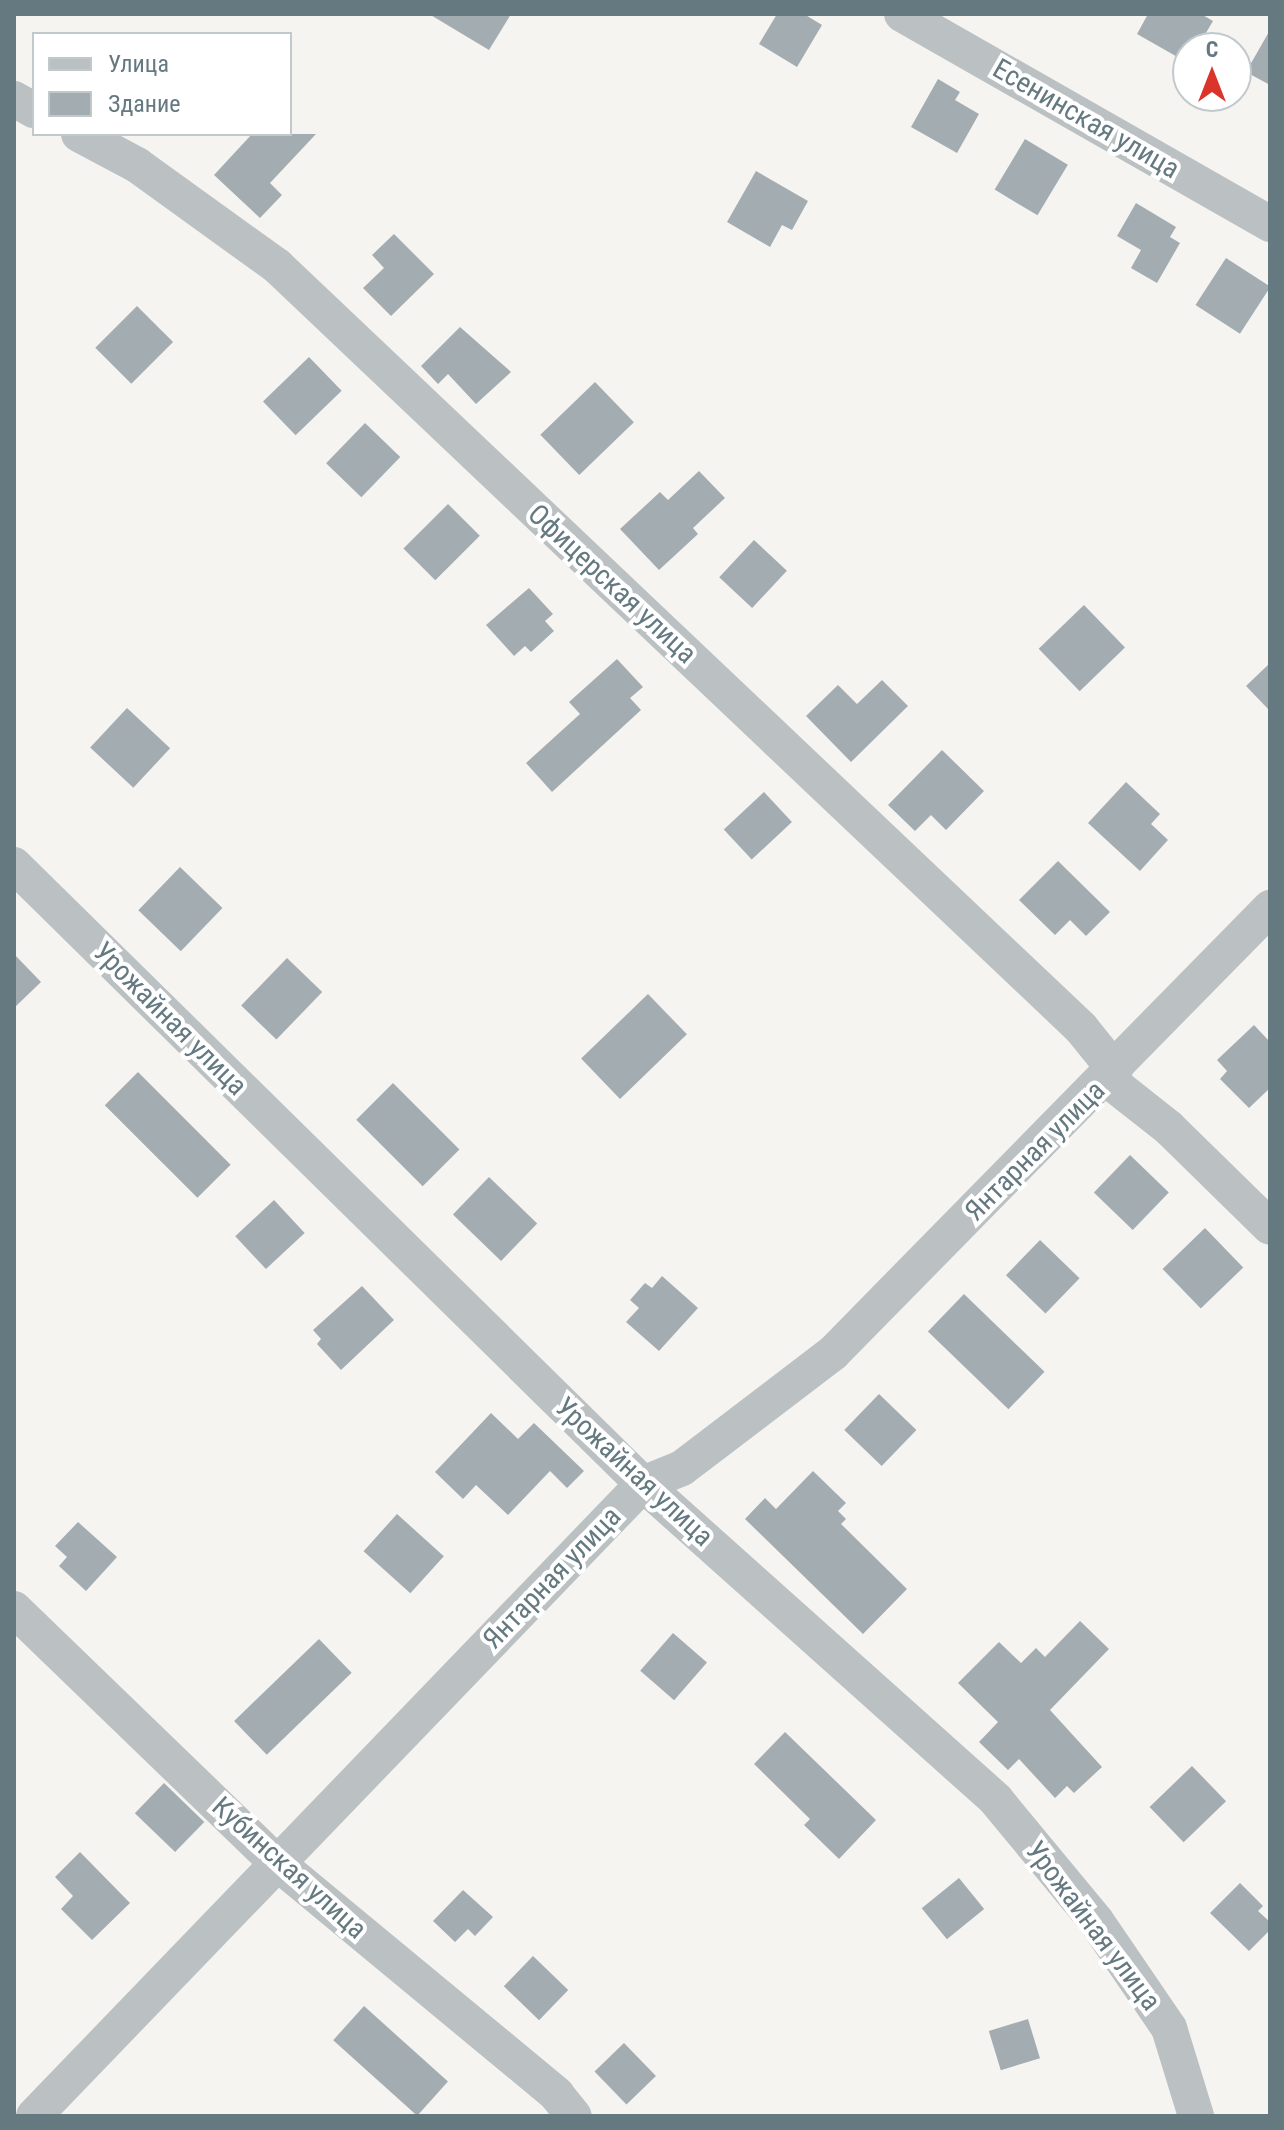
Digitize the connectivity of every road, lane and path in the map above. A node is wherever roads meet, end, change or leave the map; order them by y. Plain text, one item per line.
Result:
1 (902, 14) edge
2 (14, 99) edge
3 (32, 109) edge
4 (83, 136) edge
5 (1270, 224) edge
6 (14, 865) edge
7 (1270, 908) edge
8 (1111, 1075) junction
9 (1270, 1227) edge
10 (643, 1484) junction
11 (14, 1609) edge
12 (276, 1862) junction
13 (34, 2116) edge
14 (574, 2116) edge
15 (1196, 2116) edge

1 - 5 street, Есенинская улица
2 - 3 street
4 - 8 street, Офицерская улица
6 - 10 street, Урожайная улица
7 - 8 street, Янтарная улица
8 - 9 street, Офицерская улица
8 - 10 street, Янтарная улица
10 - 12 street, Янтарная улица
10 - 15 street, Урожайная улица
11 - 12 street, Кубинская улица
12 - 13 street, Янтарная улица
12 - 14 street, Кубинская улица

